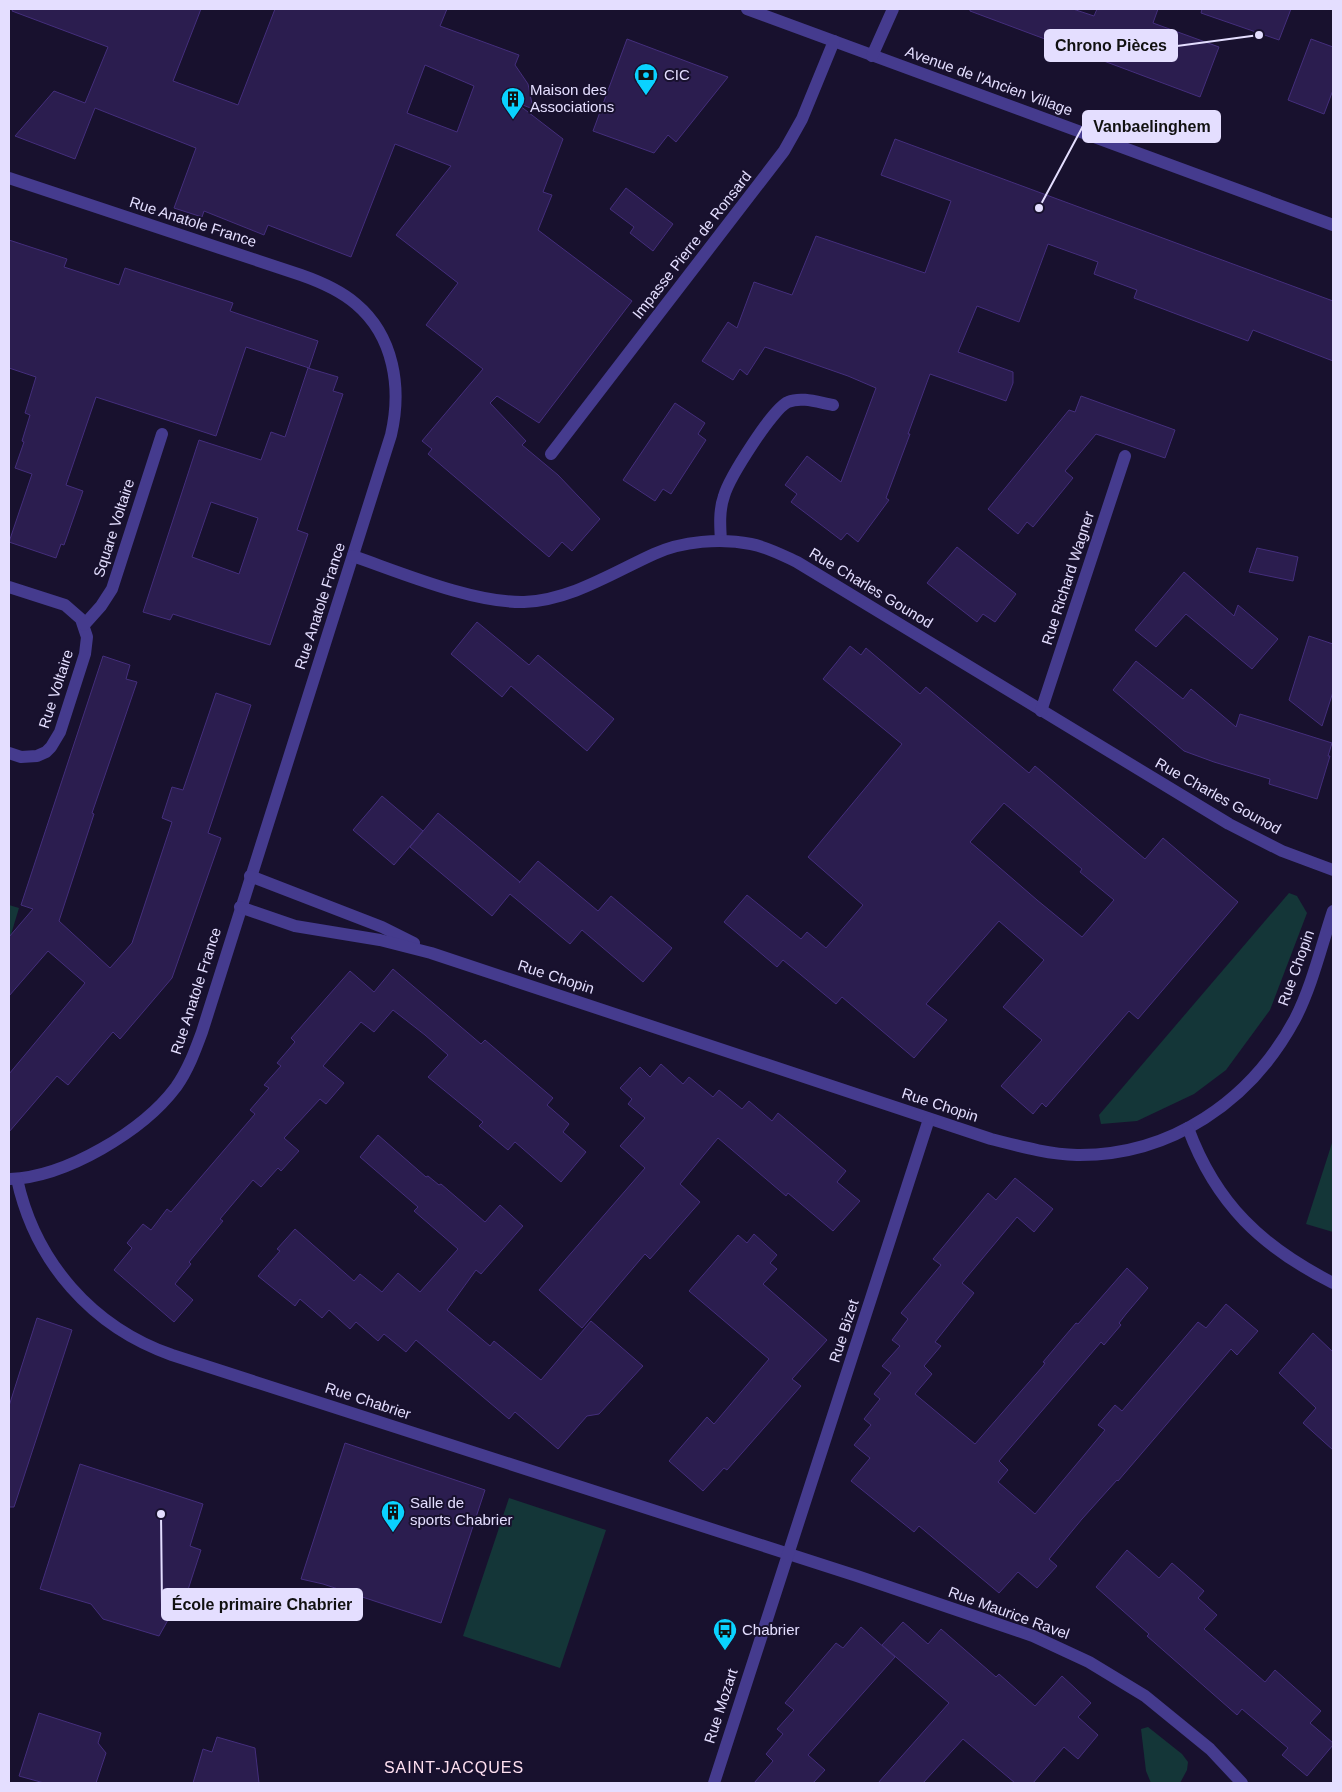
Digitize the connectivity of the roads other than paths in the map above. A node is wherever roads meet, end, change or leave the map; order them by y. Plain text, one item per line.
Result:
1 (747, 9) edge
2 (893, 9) edge
3 (834, 41) junction
4 (872, 56) junction
5 (9, 178) edge
6 (1333, 225) edge
7 (834, 405) dead end
8 (162, 434) dead end
9 (551, 454) dead end
10 (1125, 456) dead end
11 (722, 542) junction
12 (353, 556) junction
13 (9, 587) edge
14 (84, 625) junction
15 (1041, 711) junction
16 (9, 754) edge
17 (1333, 870) edge
18 (250, 876) junction
19 (240, 907) junction
20 (1333, 911) edge
21 (431, 953) junction
22 (929, 1119) junction
23 (1188, 1128) junction
24 (13, 1179) edge
25 (1333, 1283) edge
26 (788, 1553) junction
27 (714, 1783) edge
28 (1242, 1783) edge

1 - 3 street, Avenue de l'Ancien Village
2 - 4 street
3 - 4 street, Avenue de l'Ancien Village
3 - 9 street, Impasse Pierre de Ronsard
4 - 6 street, Avenue de l'Ancien Village
5 - 12 street, Rue Anatole France
7 - 11 street
8 - 14 street, Square Voltaire
10 - 15 street, Rue Richard Wagner
11 - 12 street, Rue Charles Gounod
11 - 15 street, Rue Charles Gounod
12 - 18 street, Rue Anatole France
13 - 14 street
14 - 16 street, Rue Voltaire
15 - 17 street, Rue Charles Gounod
18 - 19 street, Rue Anatole France
18 - 21 street, Rue Chopin
19 - 21 street, Rue Chopin
19 - 24 street, Rue Anatole France
20 - 23 street, Rue Chopin
21 - 22 street, Rue Chopin
22 - 23 street, Rue Chopin
22 - 26 street, Rue Bizet
23 - 25 street
24 - 26 street, Rue Chabrier
26 - 27 street, Rue Mozart
26 - 28 street, Rue Maurice Ravel

